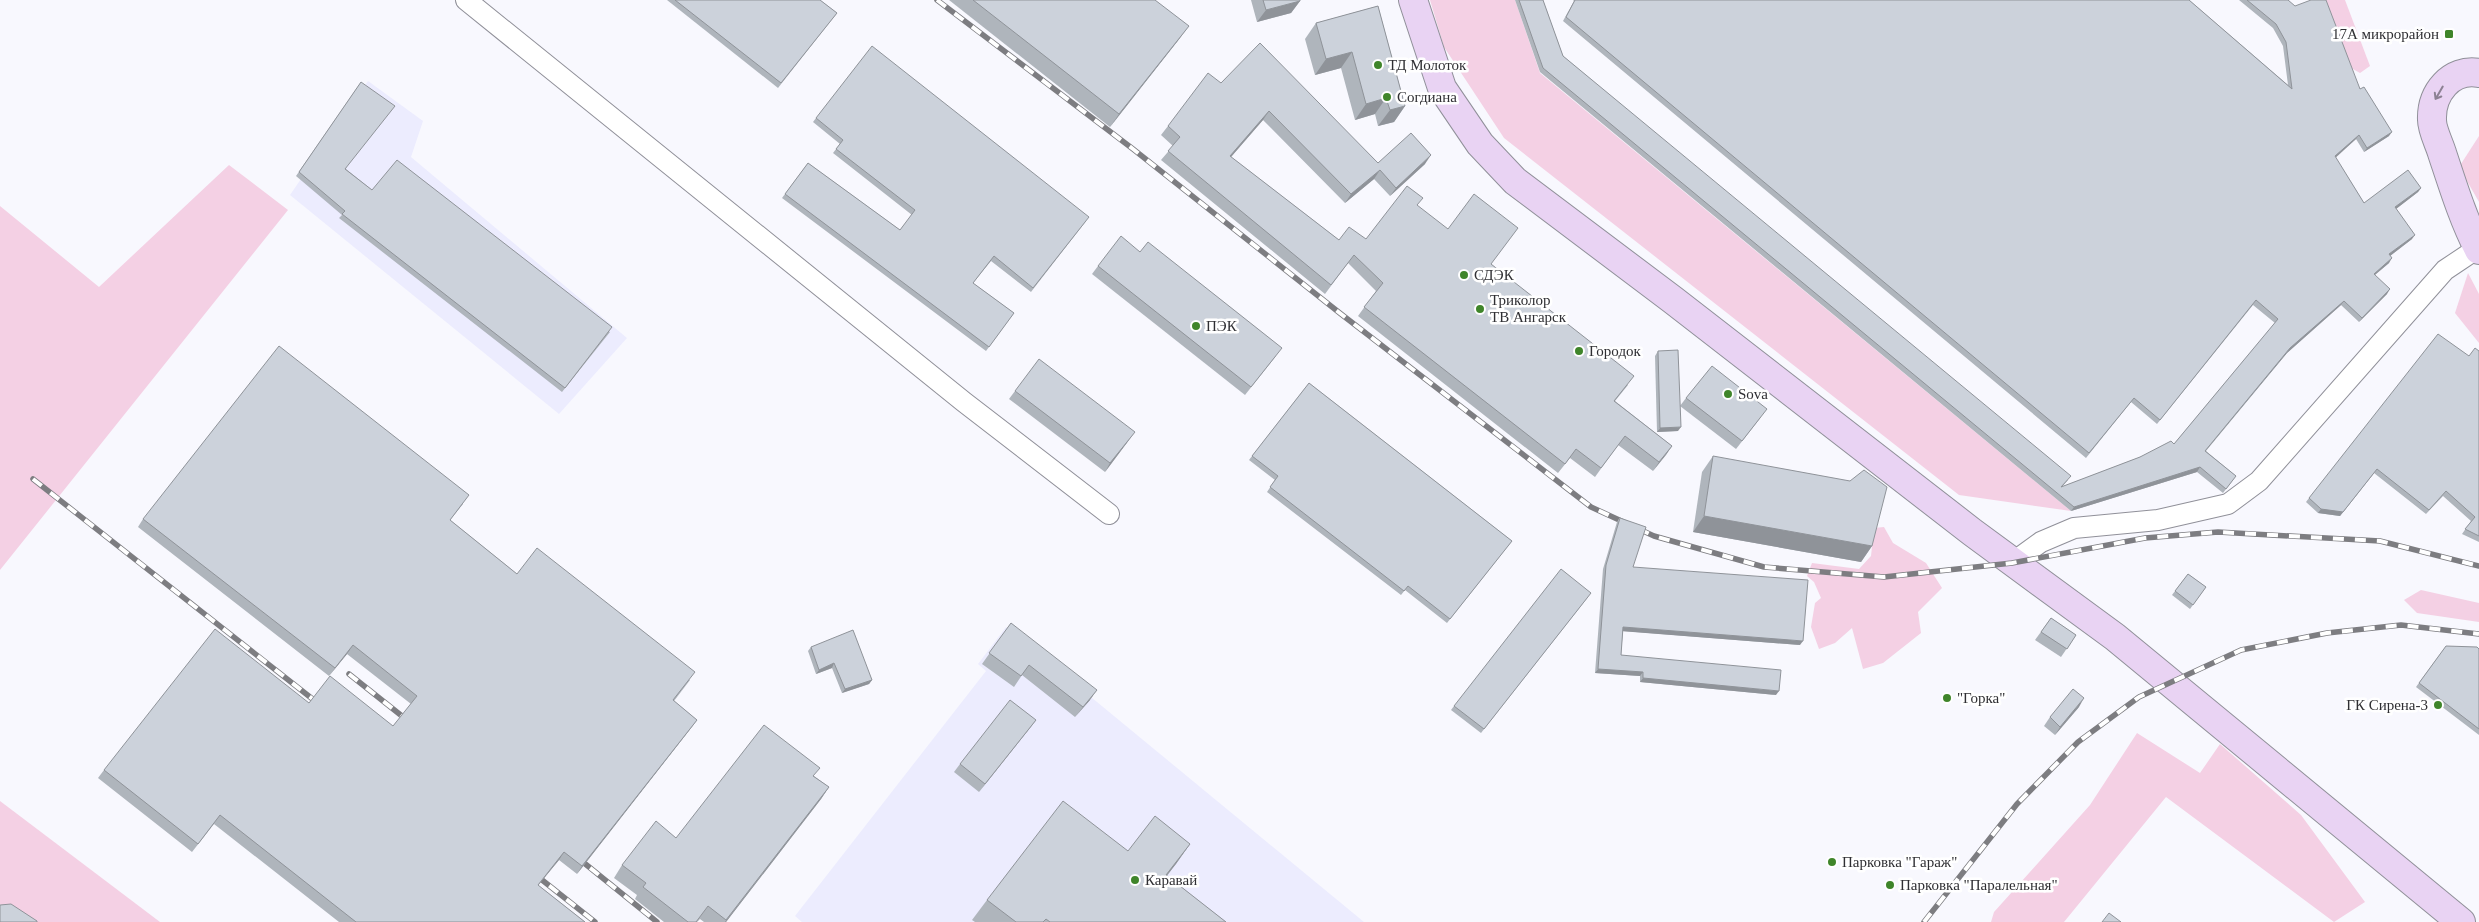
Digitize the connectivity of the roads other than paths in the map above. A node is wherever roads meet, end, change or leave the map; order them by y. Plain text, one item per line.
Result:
1 (466, 0) edge
2 (1413, 0) edge
3 (2479, 73) edge
4 (2478, 249) edge
5 (1109, 514) dead end
6 (2012, 563) junction
7 (2461, 922) edge

1 - 5 street
2 - 6 street
3 -> 4 street
4 - 6 street
6 - 7 street

